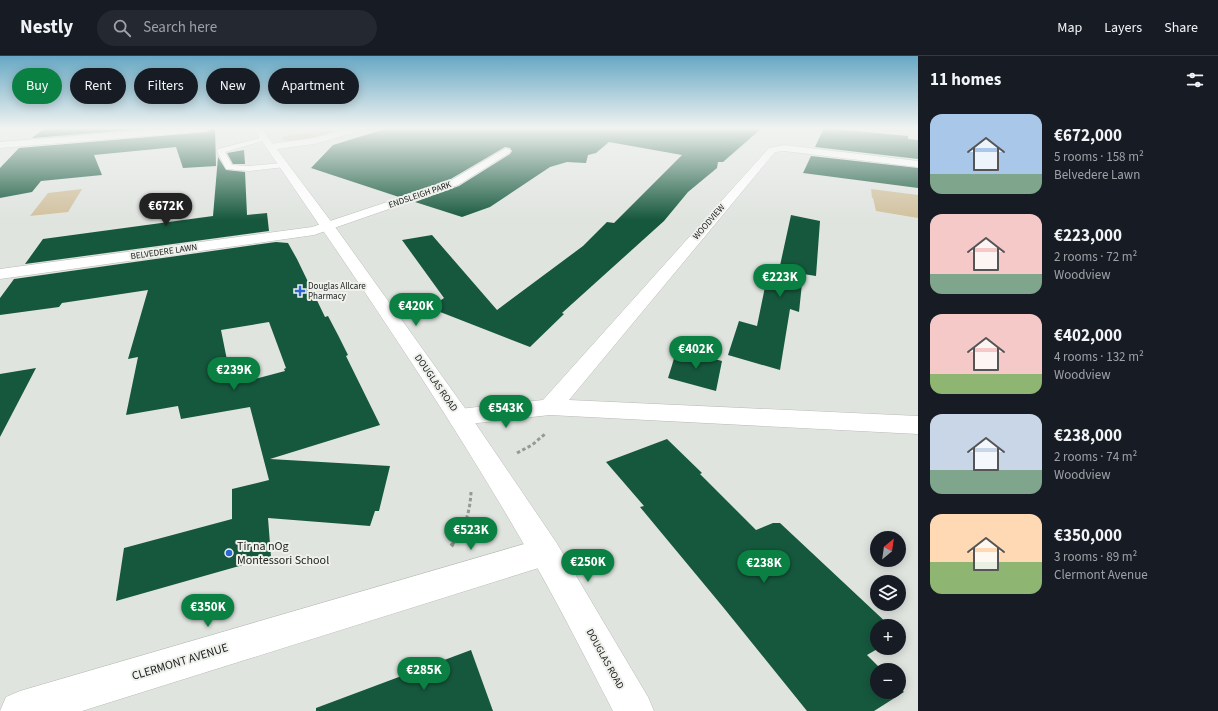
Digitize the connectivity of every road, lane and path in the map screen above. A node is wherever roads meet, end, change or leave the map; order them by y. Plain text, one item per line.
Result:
1 (225, 159) edge
2 (278, 159) edge
3 (494, 159) edge
4 (765, 159) edge
5 (872, 159) edge
6 (918, 164) edge
7 (282, 165) junction
8 (328, 227) junction
9 (0, 274) edge
10 (550, 406) junction
11 (459, 417) junction
12 (918, 425) edge
13 (493, 472) junction
14 (449, 548) dead end
15 (545, 552) junction
16 (20, 711) edge
17 (634, 711) edge

1 - 7 lane
2 - 7 street, DOUGLAS ROAD
3 - 8 street, ENDSLEIGH PARK
4 - 10 street, WOODVIEW
5 - 6 street, WOODVIEW
7 - 8 street, DOUGLAS ROAD
8 - 9 street, BELVEDERE LAWN
8 - 11 street, DOUGLAS ROAD
10 - 11 street
10 - 12 street
10 - 13 path
11 - 13 street, DOUGLAS ROAD
13 - 14 path
13 - 15 street, DOUGLAS ROAD
15 - 16 street, CLERMONT AVENUE
15 - 17 street, DOUGLAS ROAD

